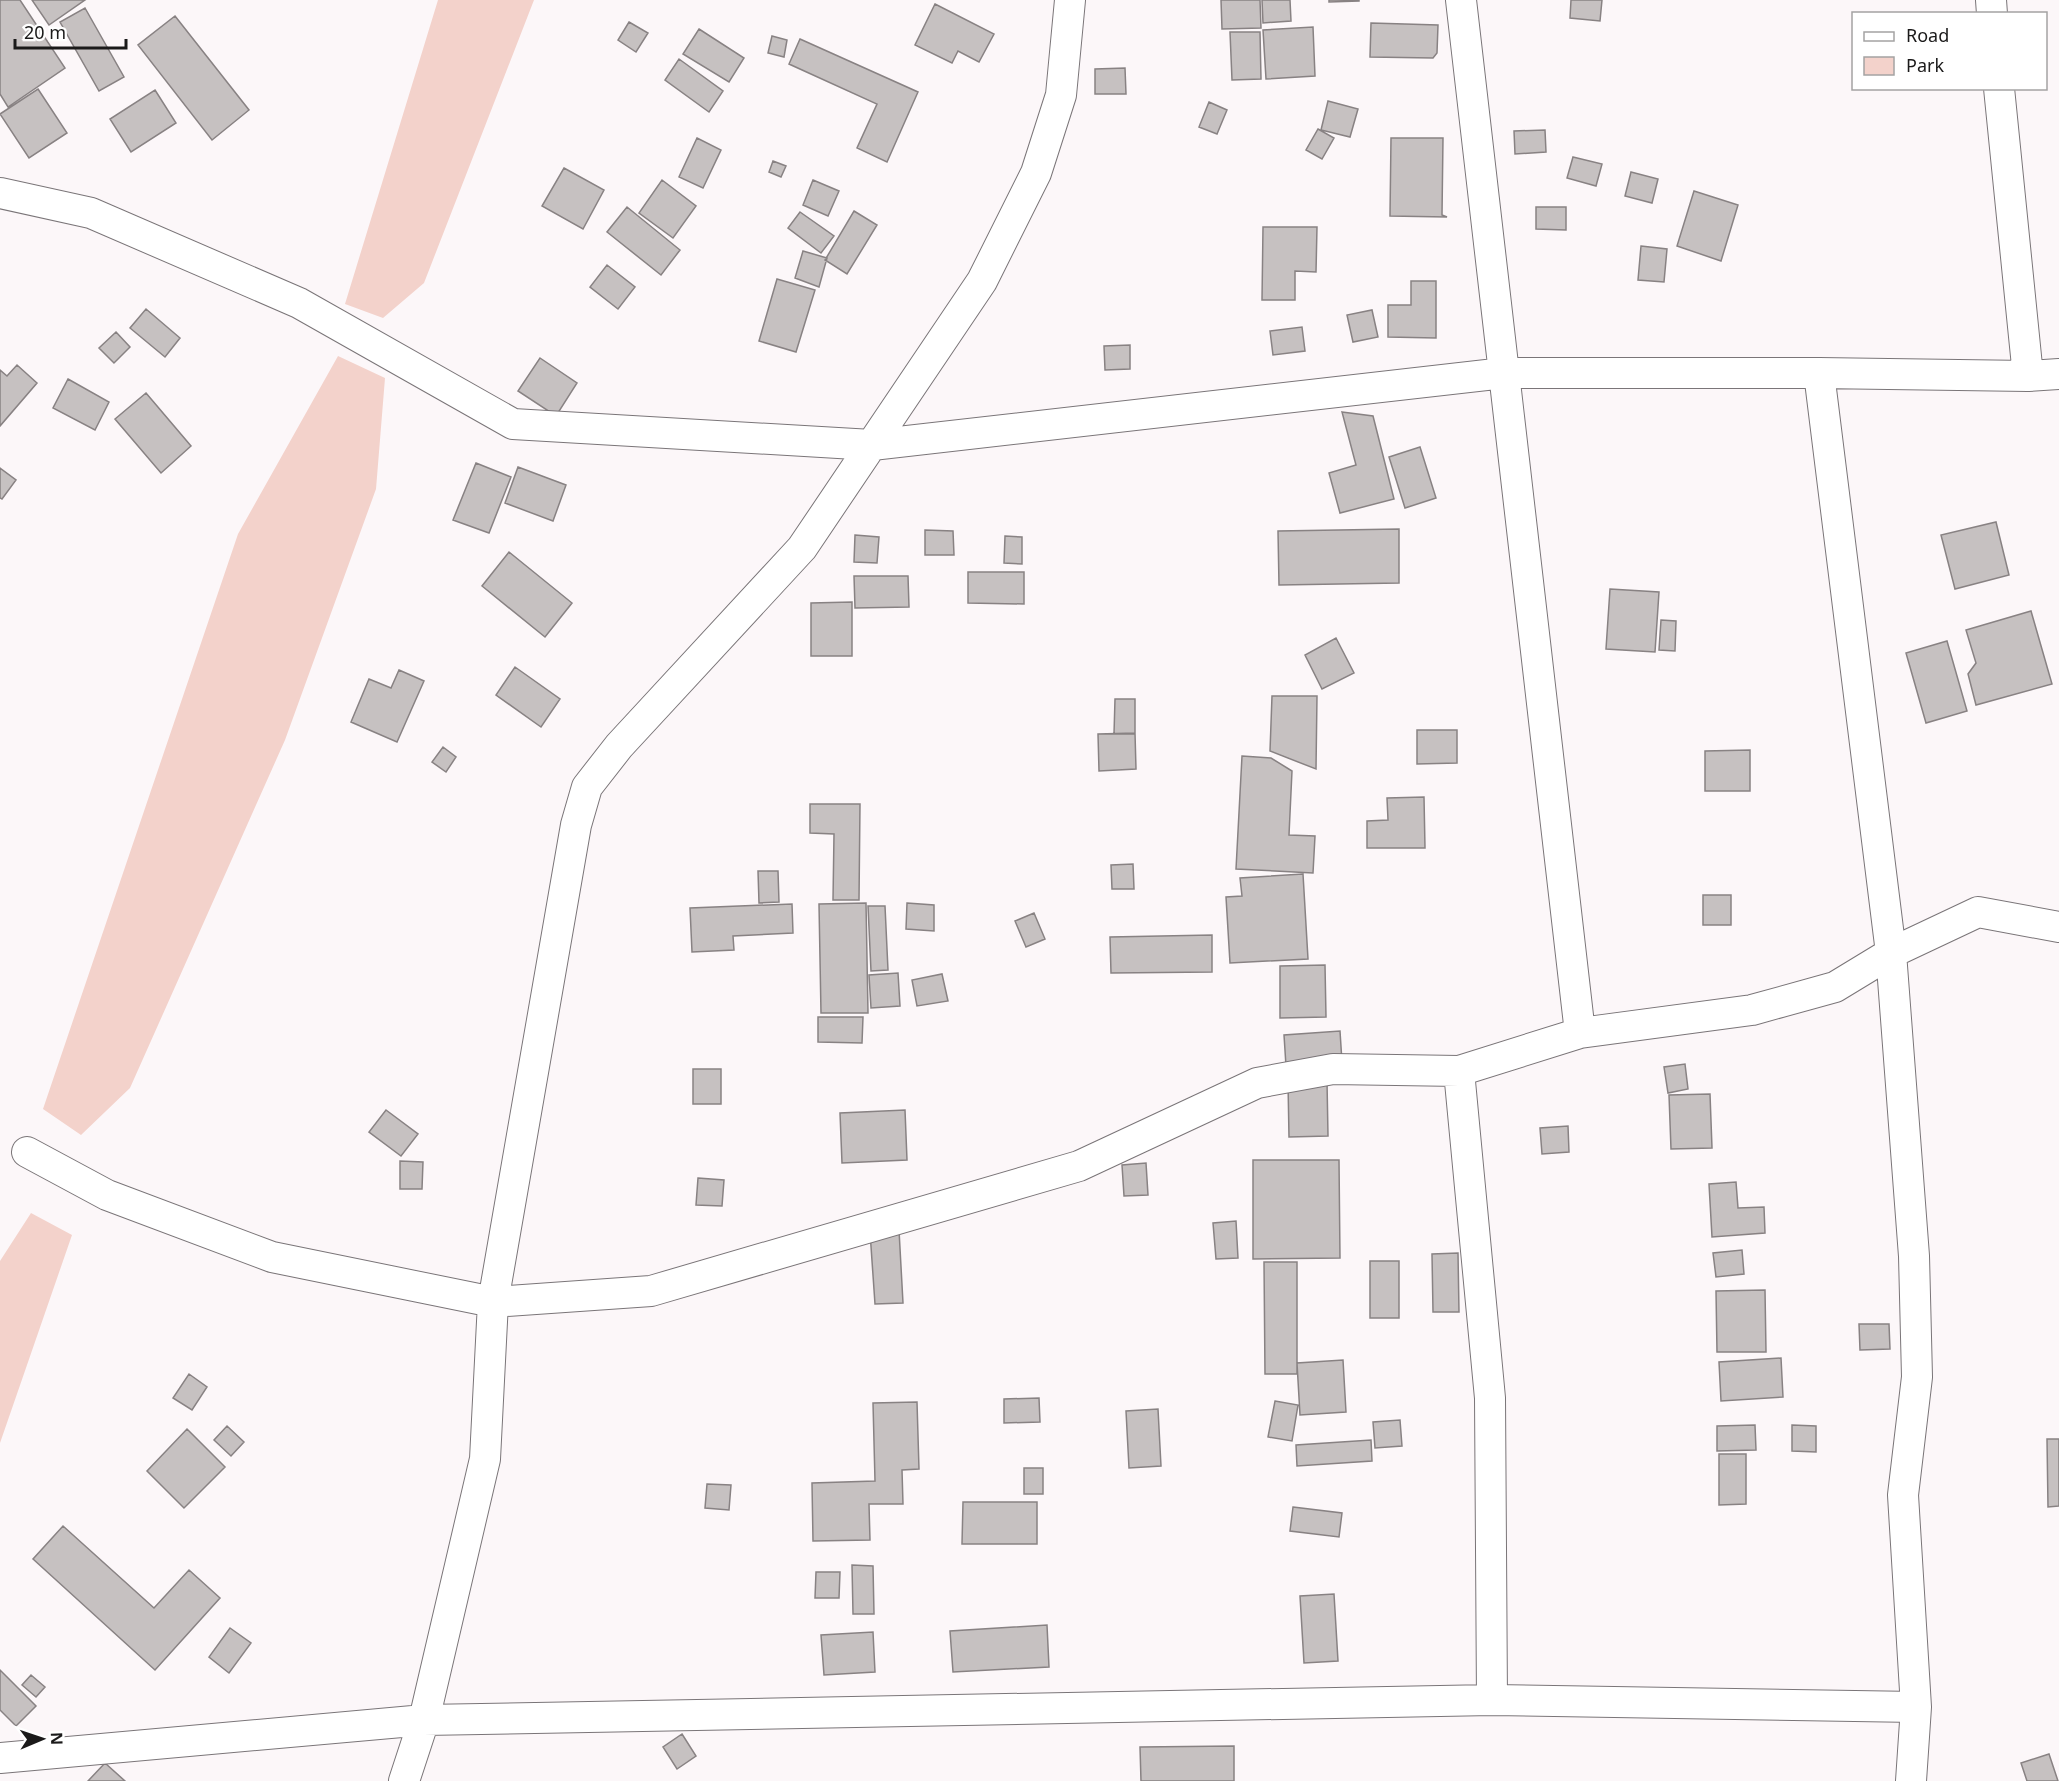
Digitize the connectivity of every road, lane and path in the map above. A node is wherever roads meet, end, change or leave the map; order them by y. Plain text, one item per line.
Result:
1 (1070, 0) edge
2 (1461, 0) edge
3 (2000, 90) edge
4 (0, 193) edge
5 (1504, 373) junction
6 (1819, 373) junction
7 (2059, 374) edge
8 (2028, 376) junction
9 (872, 445) junction
10 (2059, 927) edge
11 (1891, 954) junction
12 (1580, 1033) junction
13 (1459, 1071) junction
14 (27, 1152) dead end
15 (493, 1302) junction
16 (1492, 1700) junction
17 (1916, 1707) junction
18 (424, 1720) junction
19 (0, 1758) edge
20 (404, 1781) edge
21 (1911, 1781) edge

1 - 9 street
2 - 5 street
3 - 8 street
4 - 9 street
5 - 6 street
5 - 9 street
5 - 12 street
6 - 8 street
6 - 11 street
7 - 8 street
9 - 15 street
10 - 11 street
11 - 12 street
11 - 17 street
12 - 13 street
13 - 15 street
13 - 16 street
14 - 15 street
15 - 18 street
16 - 17 street
16 - 18 street
17 - 21 street
18 - 19 street
18 - 20 street

